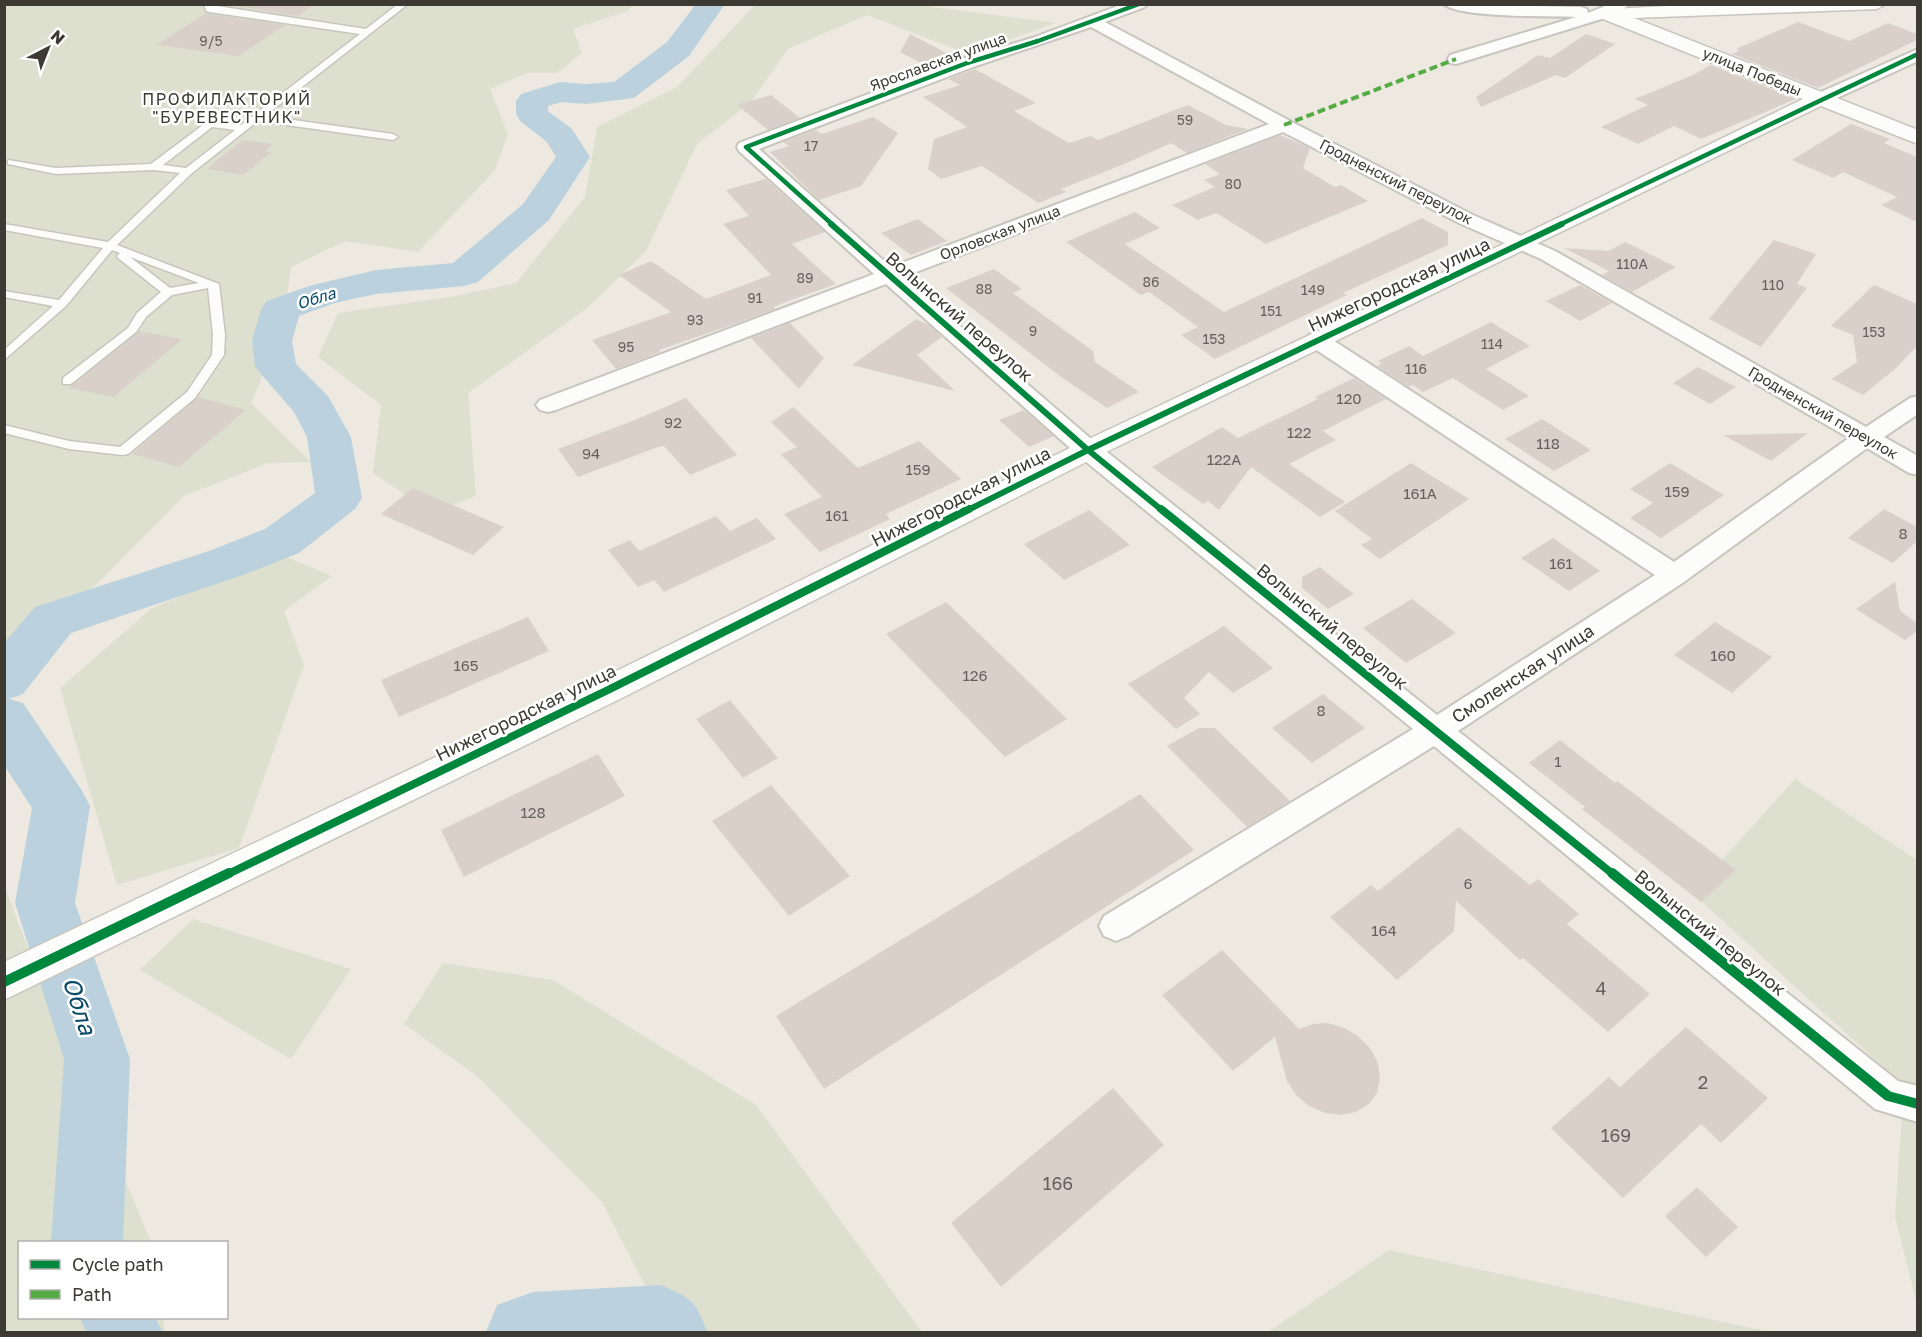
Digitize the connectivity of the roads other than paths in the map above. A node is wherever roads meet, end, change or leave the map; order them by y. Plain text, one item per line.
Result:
1 (208, 4) edge
2 (404, 4) edge
3 (1139, 4) edge
4 (1452, 4) edge
5 (1587, 4) edge
6 (1877, 4) edge
7 (1614, 9) edge
8 (1093, 22) junction
9 (366, 33) junction
10 (1917, 54) edge
11 (1456, 59) dead end
12 (1820, 99) junction
13 (256, 118) junction
14 (1284, 125) junction
15 (242, 128) junction
16 (393, 136) dead end
17 (1917, 138) edge
18 (746, 147) joint
19 (11, 162) dead end
20 (154, 167) junction
21 (188, 171) junction
22 (4, 226) edge
23 (1524, 243) junction
24 (110, 246) junction
25 (888, 276) junction
26 (213, 284) junction
27 (168, 292) junction
28 (4, 294) edge
29 (62, 304) junction
30 (1317, 340) junction
31 (4, 357) edge
32 (67, 381) dead end
33 (1917, 403) edge
34 (548, 405) dead end
35 (4, 429) edge
36 (1864, 438) junction
37 (1088, 450) junction
38 (1917, 467) edge
39 (1675, 575) junction
40 (1436, 731) junction
41 (1116, 926) dead end
42 (7, 981) edge
43 (1917, 1104) edge

1 - 9 lane
2 - 9 lane
3 - 8 street, Ярославская улица
4 - 7 street
5 - 7 street, улица Победы
6 - 7 street
7 - 11 street
7 - 12 street, улица Победы
8 - 14 street, Гродненский переулок
8 - 18 street, Ярославская улица
9 - 13 lane
10 - 12 street, Нижегородская улица
12 - 17 street, улица Победы
12 - 23 street, Нижегородская улица
13 - 15 lane
13 - 16 lane
14 - 23 street, Гродненский переулок
14 - 25 street, Орловская улица
15 - 20 lane
15 - 21 lane
18 - 25 street, Волынский переулок
19 - 20 lane
20 - 21 lane
21 - 24 lane
22 - 24 lane
23 - 30 street, Нижегородская улица
23 - 36 street, Гродненский переулок
24 - 26 lane
24 - 27 lane
24 - 29 lane
25 - 34 street, Орловская улица
25 - 37 street, Волынский переулок
26 - 27 lane
26 - 35 lane
27 - 32 lane
28 - 29 lane
29 - 31 lane
30 - 37 street, Нижегородская улица
30 - 39 street
33 - 36 street, Смоленская улица
36 - 38 street, Гродненский переулок
36 - 39 street, Смоленская улица
37 - 40 street, Волынский переулок
37 - 42 street, Нижегородская улица
39 - 40 street, Смоленская улица
40 - 41 street, Смоленская улица
40 - 43 street, Волынский переулок

